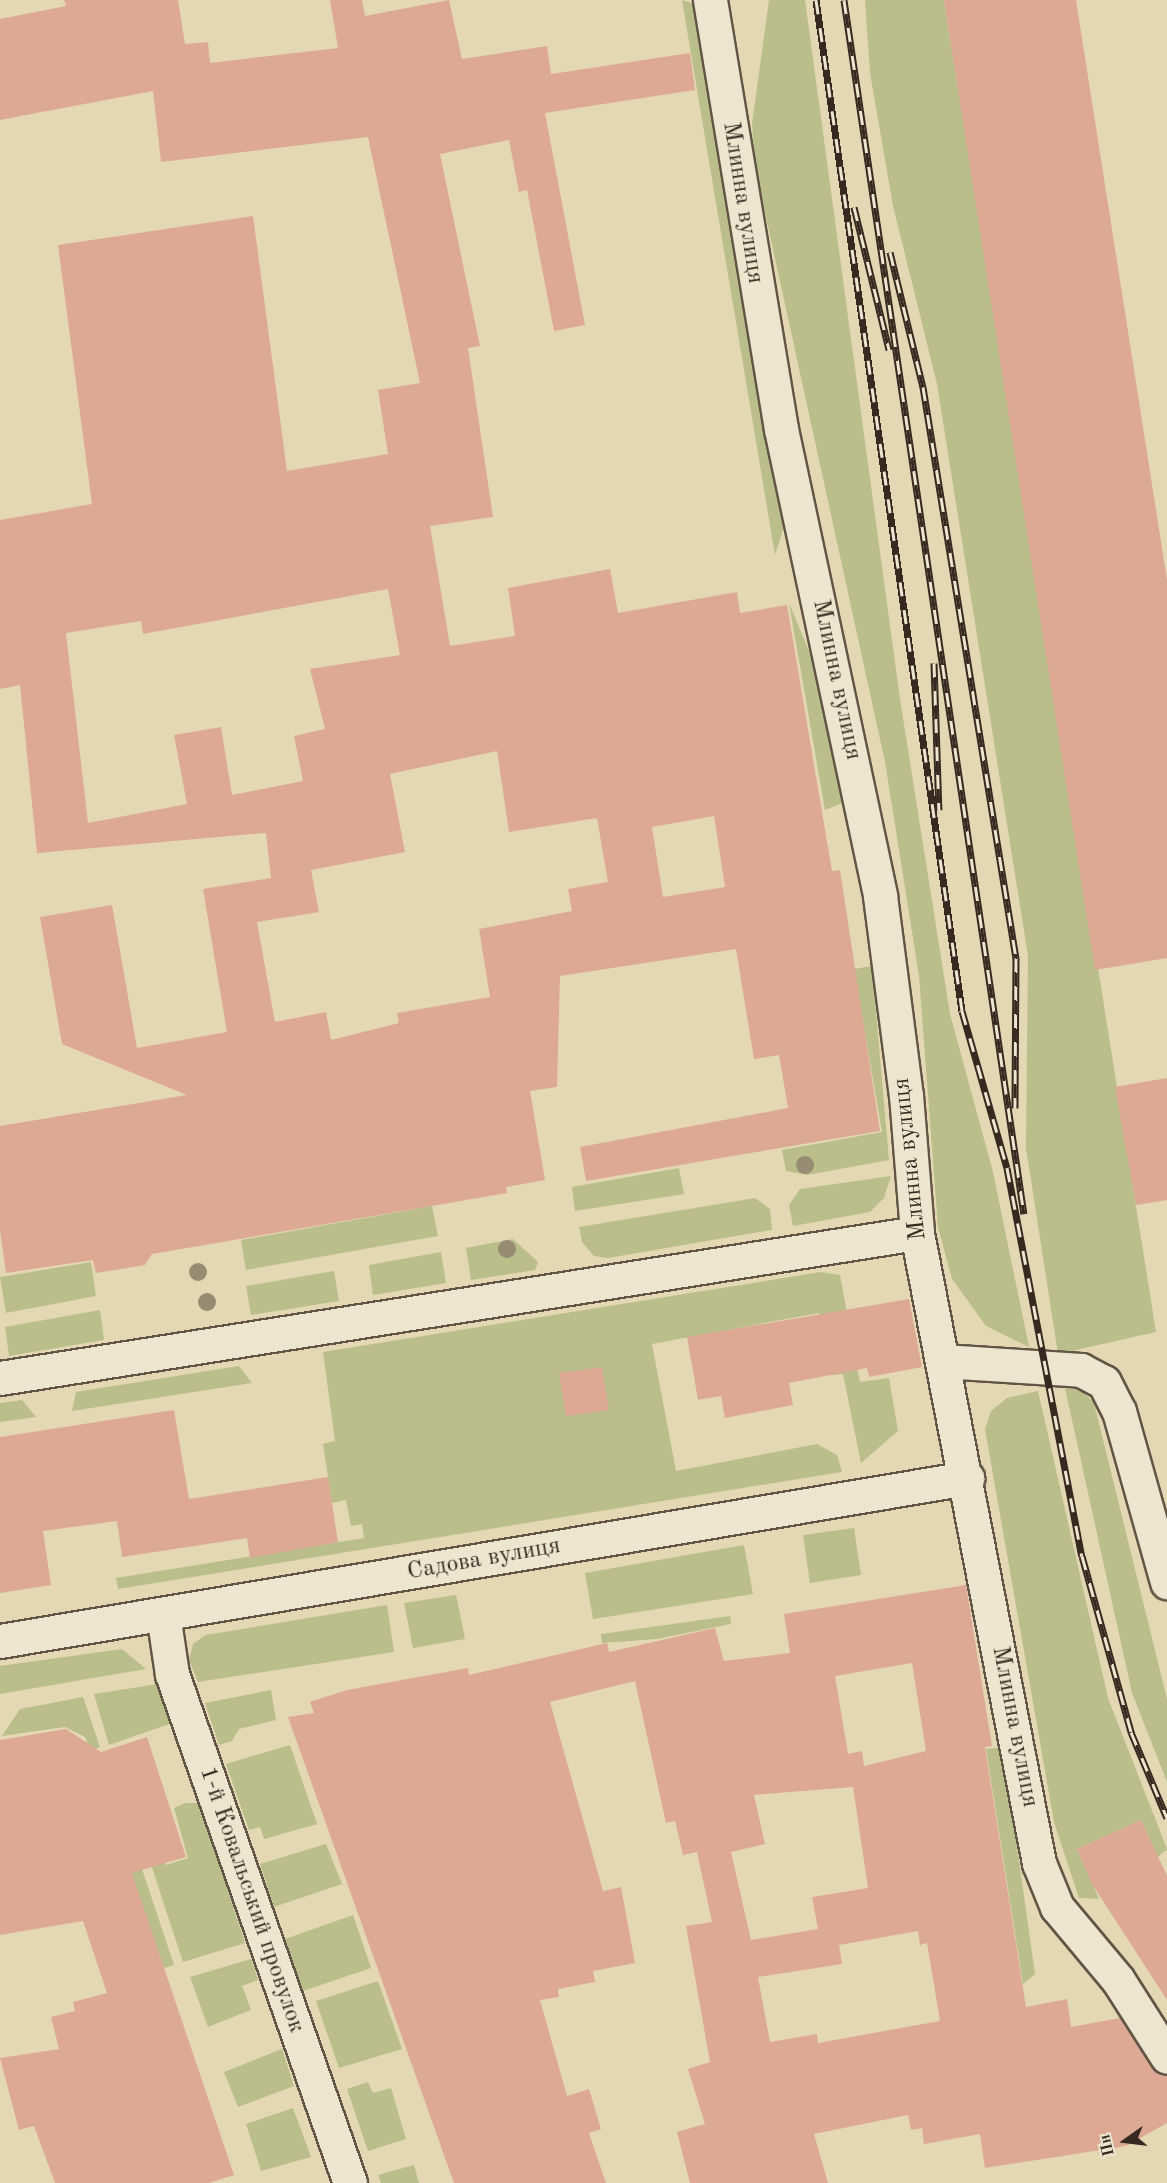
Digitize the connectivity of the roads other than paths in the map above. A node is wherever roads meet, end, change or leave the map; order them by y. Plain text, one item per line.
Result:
1 (710, 0) edge
2 (916, 1233) junction
3 (944, 1361) junction
4 (0, 1378) edge
5 (968, 1478) junction
6 (1167, 1582) edge
7 (163, 1614) junction
8 (0, 1641) edge
9 (1167, 2057) edge
10 (350, 2183) edge

1 - 2 street, Млинна вулиця
2 - 3 street, Млинна вулиця
2 - 4 street
3 - 5 street, Млинна вулиця
3 - 6 street
5 - 7 street, Садова вулиця
5 - 9 street, Млинна вулиця
7 - 8 street, Садова вулиця
7 - 10 street, 1-й Ковальський провулок

